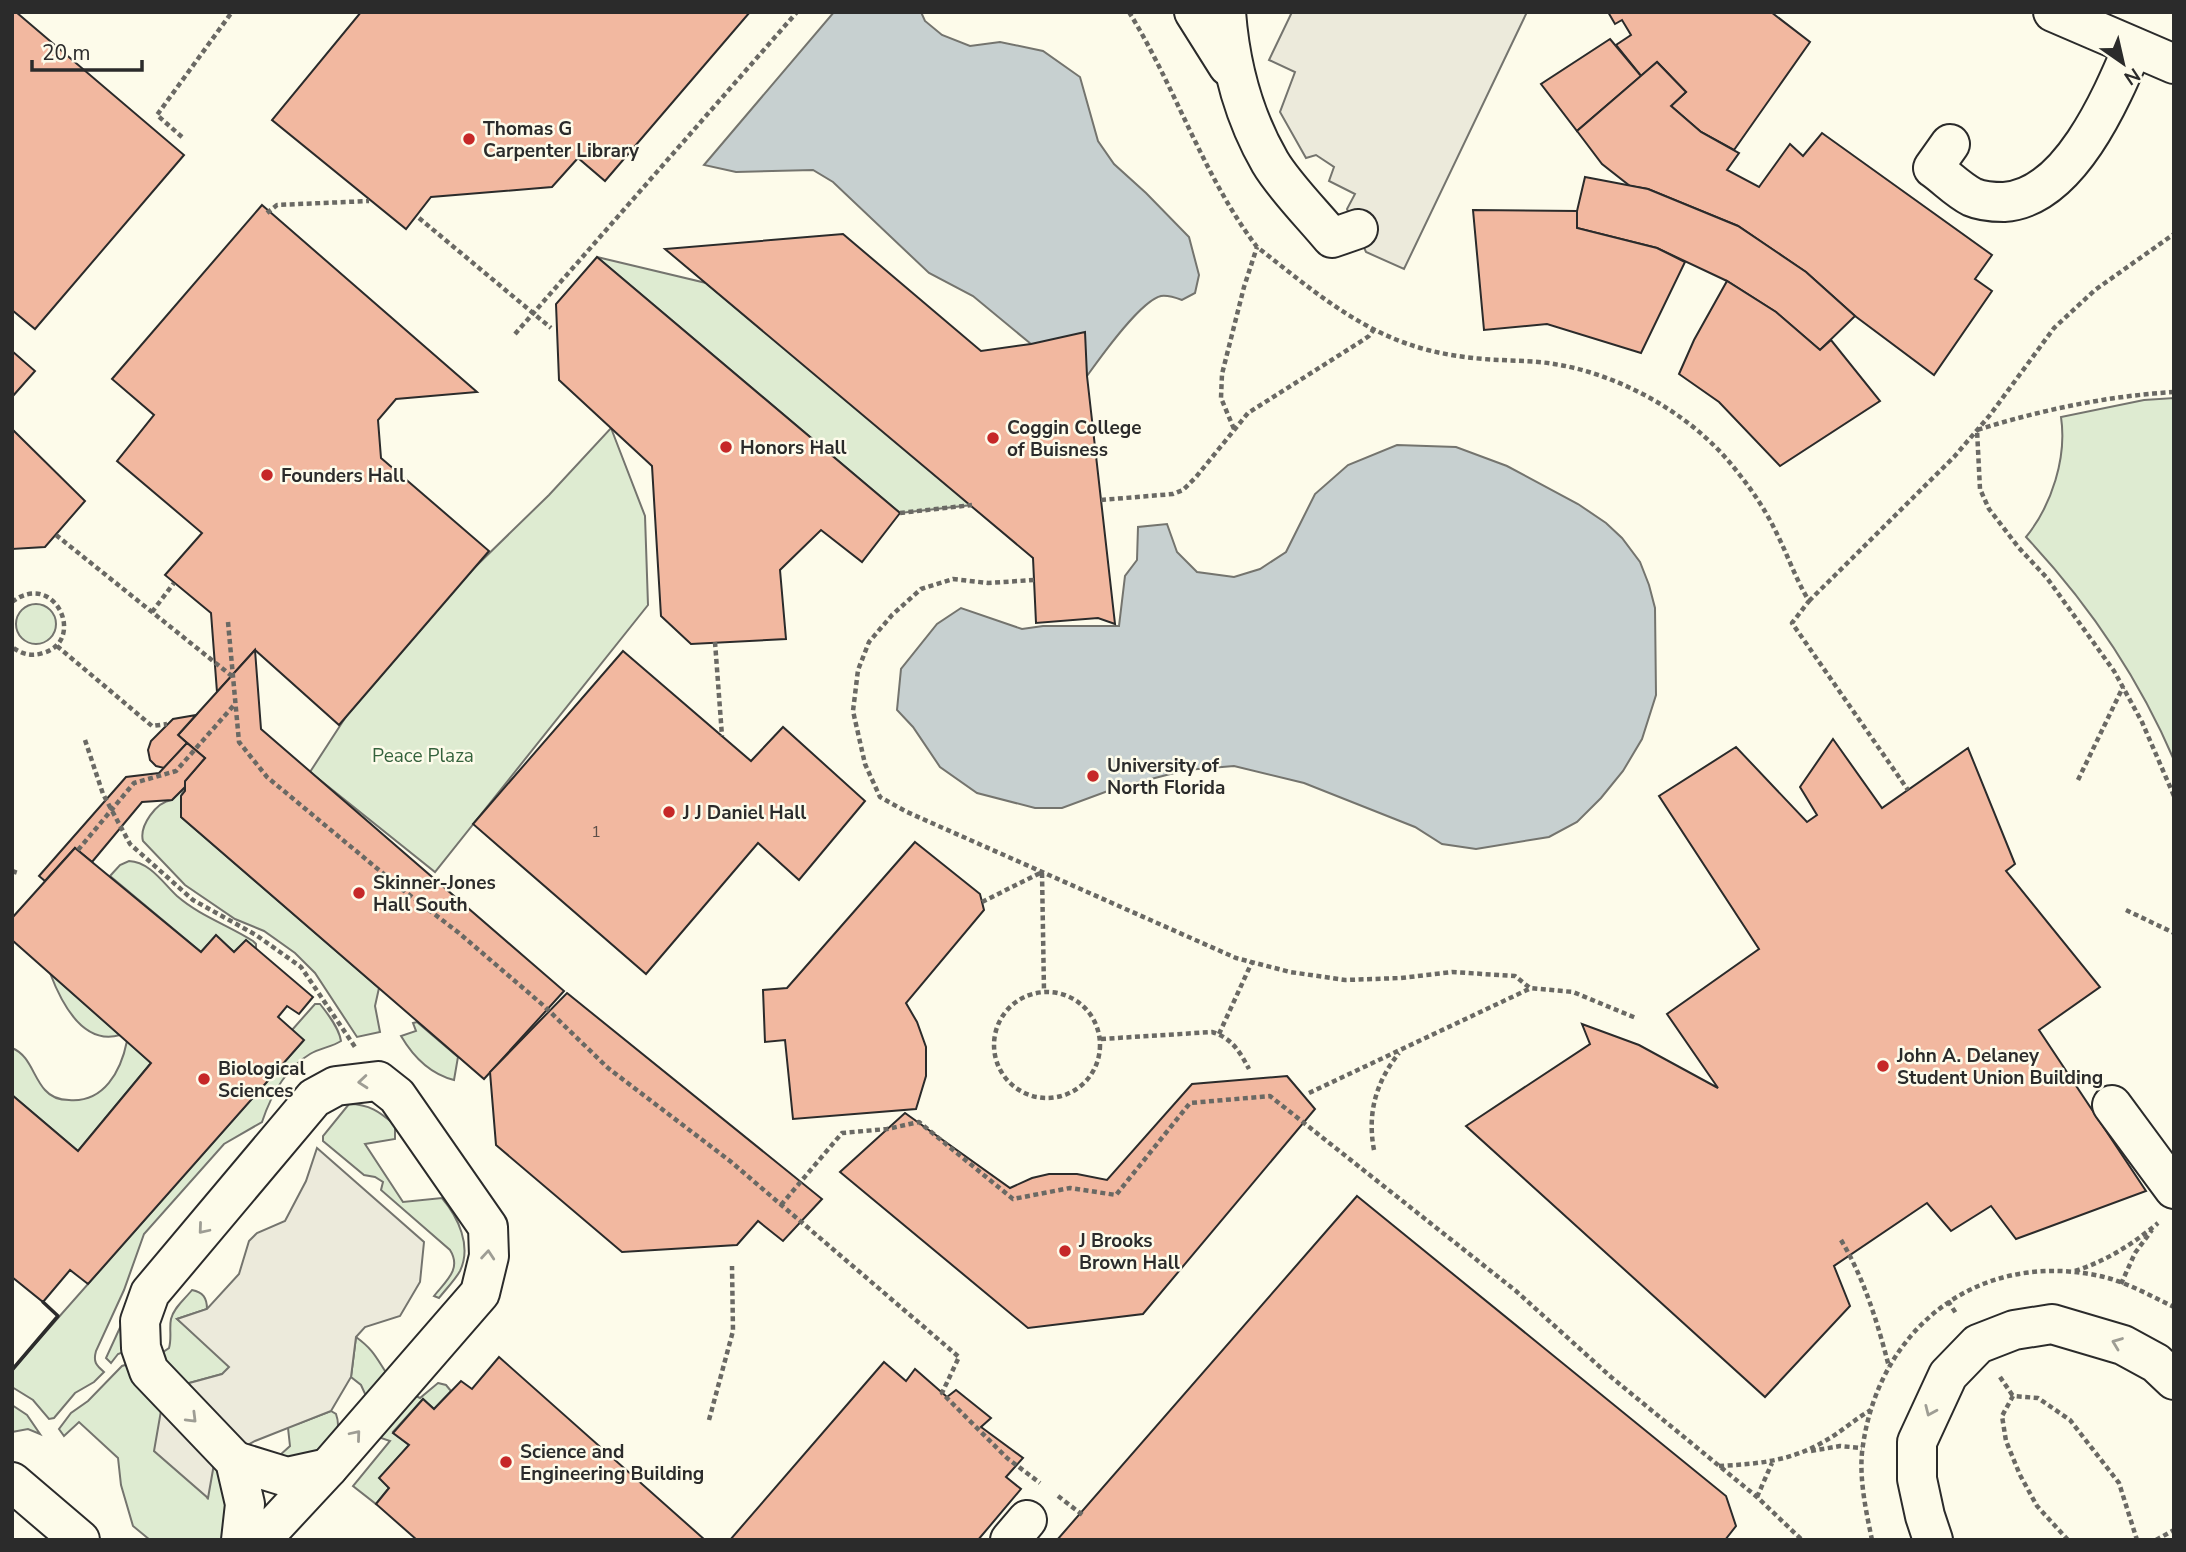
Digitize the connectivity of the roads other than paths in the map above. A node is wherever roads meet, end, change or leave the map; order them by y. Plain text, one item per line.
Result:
1 (1194, 12) edge
2 (1226, 12) edge
3 (2053, 12) edge
4 (2133, 47) junction
5 (2174, 64) edge
6 (1237, 79) junction
7 (1950, 144) dead end
8 (1358, 229) dead end
9 (2112, 1105) dead end
10 (2174, 1189) edge
11 (2174, 1380) edge
12 (235, 1461) junction
13 (328, 1468) junction
14 (12, 1482) edge
15 (80, 1540) edge
16 (241, 1540) edge
17 (261, 1540) edge
18 (1933, 1540) edge

1 - 6 street
2 - 6 street
3 - 4 street
4 - 5 street
4 - 7 street
6 - 8 street
9 - 10 street
11 -> 18 street
12 - 13 street
13 -> 12 street
12 - 16 street
13 - 17 street
14 - 15 street

